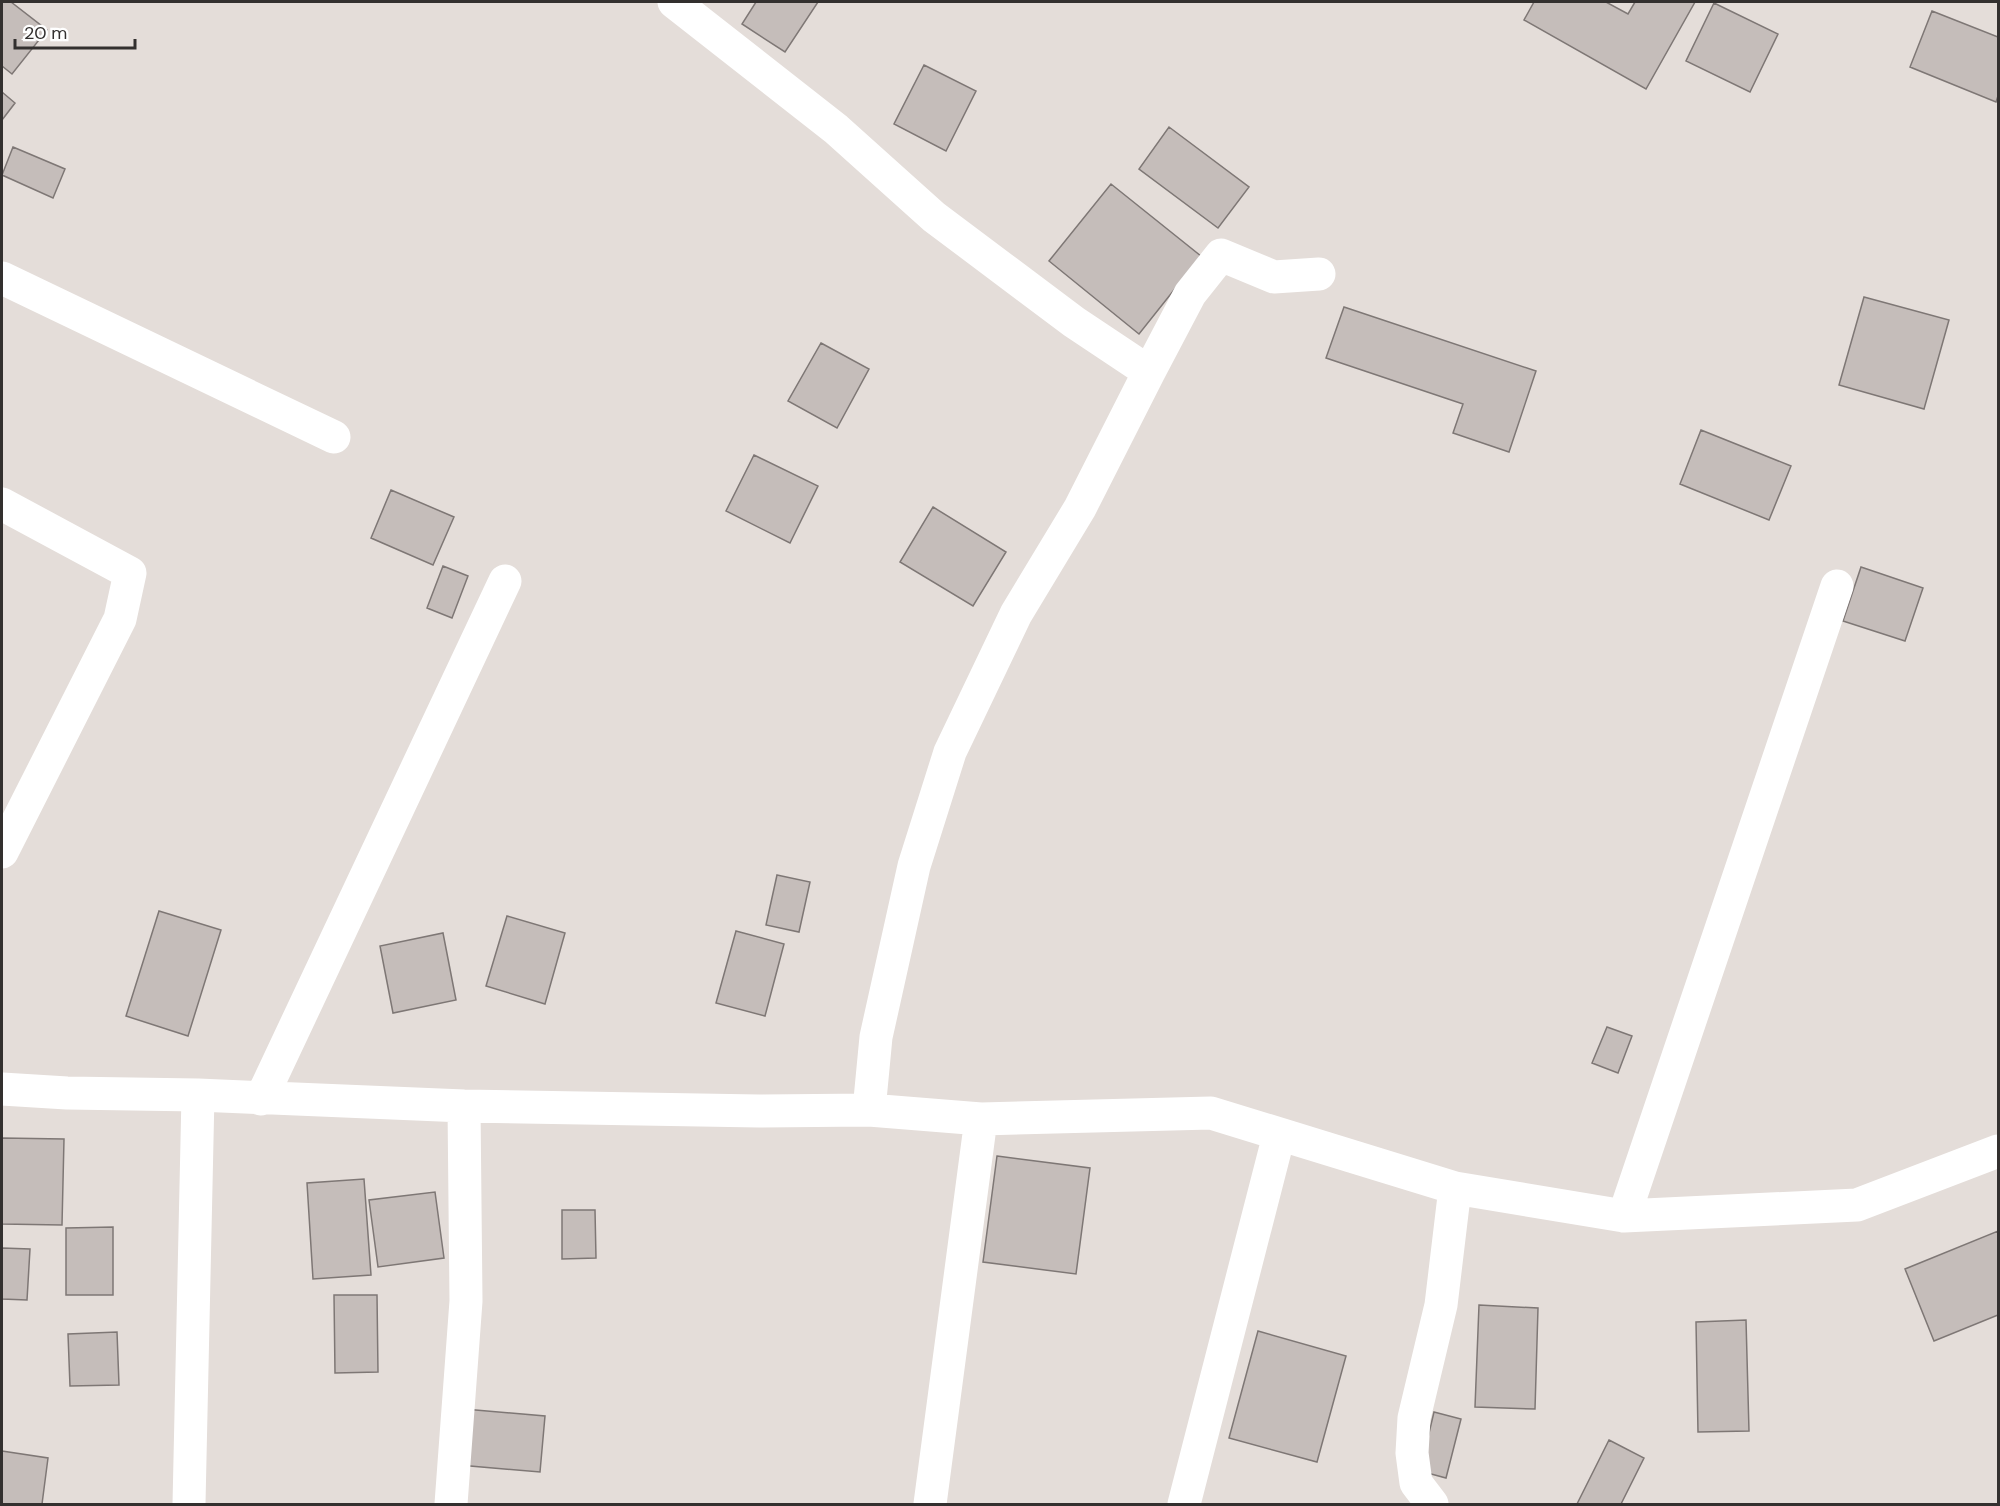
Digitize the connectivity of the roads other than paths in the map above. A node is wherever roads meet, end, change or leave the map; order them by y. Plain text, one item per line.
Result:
1 (674, 2) edge
2 (1319, 274) dead end
3 (2, 278) edge
4 (1149, 372) junction
5 (334, 437) dead end
6 (2, 504) edge
7 (505, 581) dead end
8 (1837, 586) dead end
9 (2, 852) edge
10 (2, 1089) edge
11 (198, 1095) junction
12 (261, 1099) junction
13 (464, 1106) junction
14 (869, 1110) junction
15 (981, 1119) junction
16 (1279, 1136) junction
17 (1998, 1151) edge
18 (1455, 1188) junction
19 (1624, 1216) junction
20 (189, 1504) edge
21 (451, 1504) edge
22 (930, 1504) edge
23 (1184, 1504) edge
24 (1432, 1504) edge

1 - 4 street
2 - 4 street
3 - 5 street
4 - 14 street
6 - 9 street
7 - 12 street
8 - 19 street
10 - 11 street
11 - 12 street
11 - 20 street
12 - 13 street
13 - 14 street
13 - 21 street
14 - 15 street
15 - 16 street
15 - 22 street
16 - 18 street
16 - 23 street
17 - 19 street
18 - 19 street
18 - 24 street

